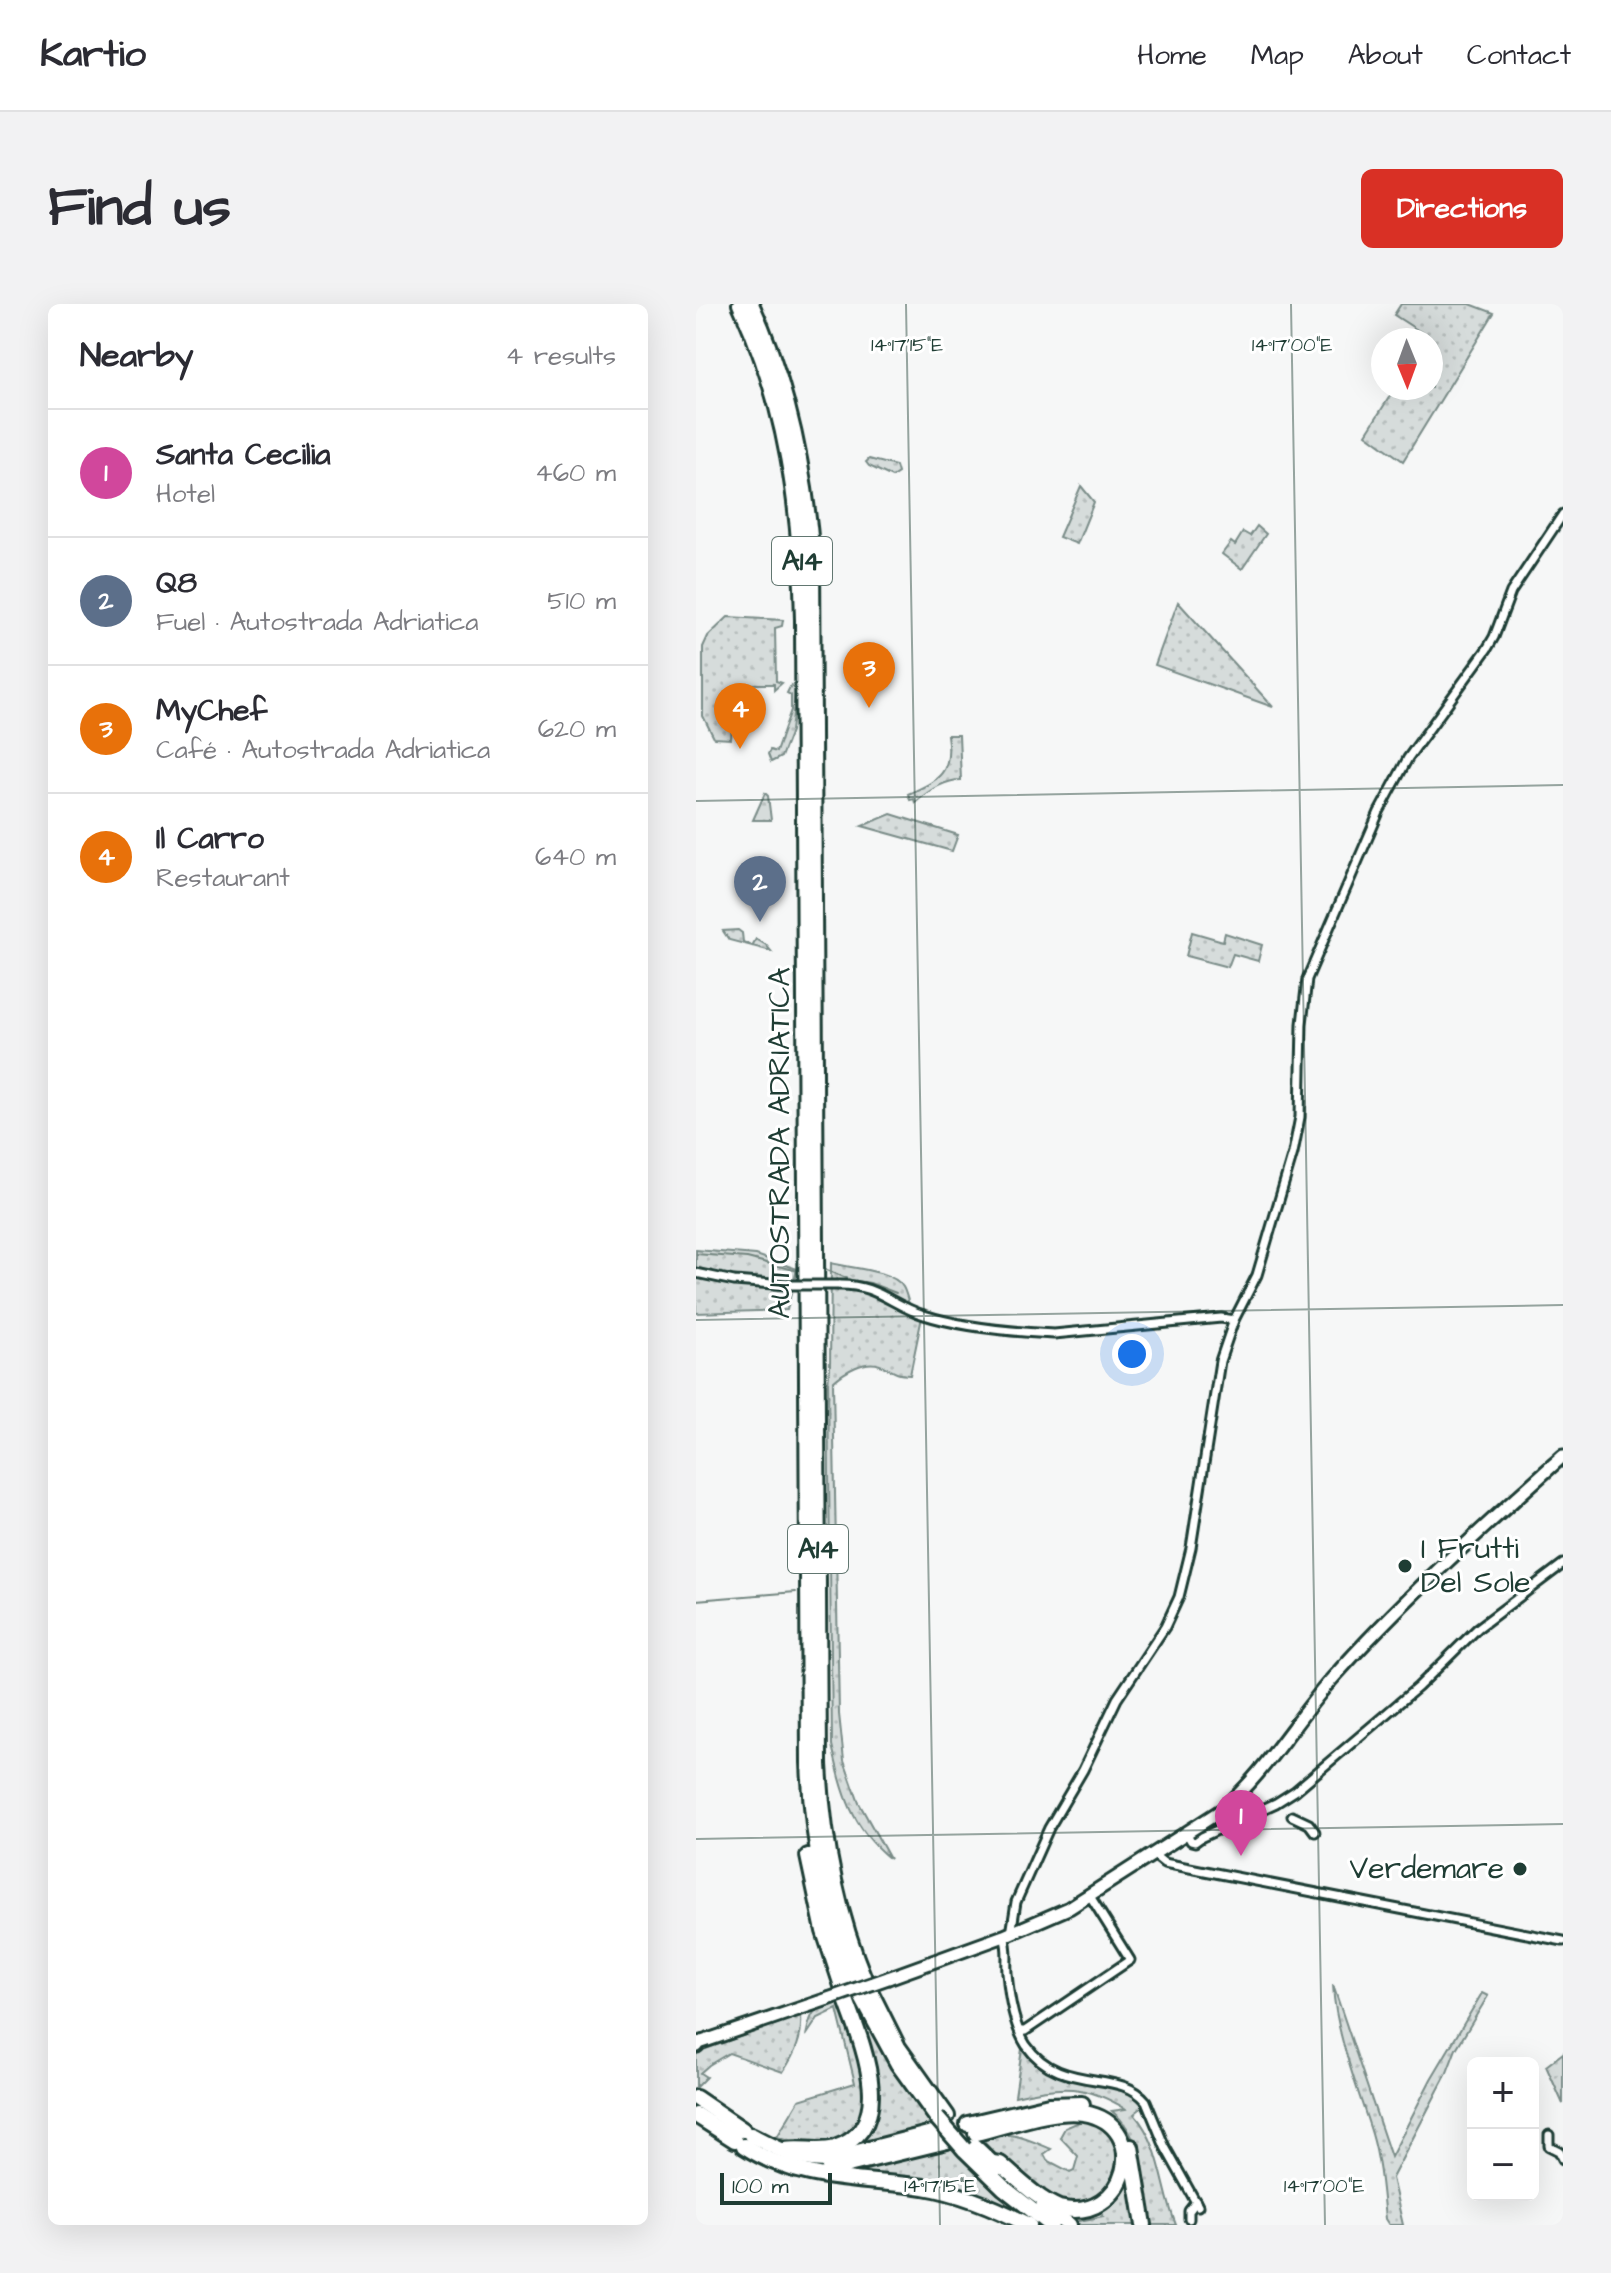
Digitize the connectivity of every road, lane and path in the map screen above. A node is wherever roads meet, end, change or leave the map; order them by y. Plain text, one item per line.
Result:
1 (740, 304) edge
2 (751, 304) edge
3 (1563, 514) edge
4 (696, 1273) edge
5 (1234, 1320) junction
6 (1563, 1456) edge
7 (1563, 1564) edge
8 (1292, 1816) dead end
9 (1315, 1832) dead end
10 (1187, 1834) junction
11 (1154, 1855) junction
12 (1090, 1896) junction
13 (1008, 1935) junction
14 (1563, 1941) edge
15 (856, 1989) junction
16 (1020, 2031) junction
17 (696, 2044) edge
18 (696, 2098) edge
19 (696, 2115) edge
20 (939, 2122) junction
21 (1549, 2135) dead end
22 (743, 2138) junction
23 (970, 2138) junction
24 (947, 2141) dead end
25 (781, 2156) junction
26 (1563, 2159) edge
27 (992, 2163) junction
28 (1189, 2219) dead end
29 (1029, 2225) edge
30 (1051, 2225) edge
31 (1069, 2225) edge
32 (1144, 2225) edge

1 - 15 highway, AUTOSTRADA ADRIATICA / A14
2 - 15 highway, AUTOSTRADA ADRIATICA / A14
3 - 5 street
4 - 5 street, bridge
5 - 13 street
6 - 10 street
7 - 10 street
8 - 9 street
10 - 11 street
11 - 12 street
11 - 14 street
12 - 13 street
12 - 16 street
13 - 16 street
13 - 17 street, bridge
15 - 20 highway, AUTOSTRADA ADRIATICA / A14
15 - 25 highway
16 - 28 street
18 - 22 highway
19 - 22 highway
20 - 23 highway, AUTOSTRADA ADRIATICA / A14, bridge
20 - 25 highway
21 - 26 street
22 - 25 highway
23 - 27 highway, AUTOSTRADA ADRIATICA / A14
23 - 27 highway
23 - 30 highway, AUTOSTRADA ADRIATICA / A14
23 - 32 highway
24 - 25 highway
25 - 29 highway
27 - 31 highway, AUTOSTRADA ADRIATICA / A14

